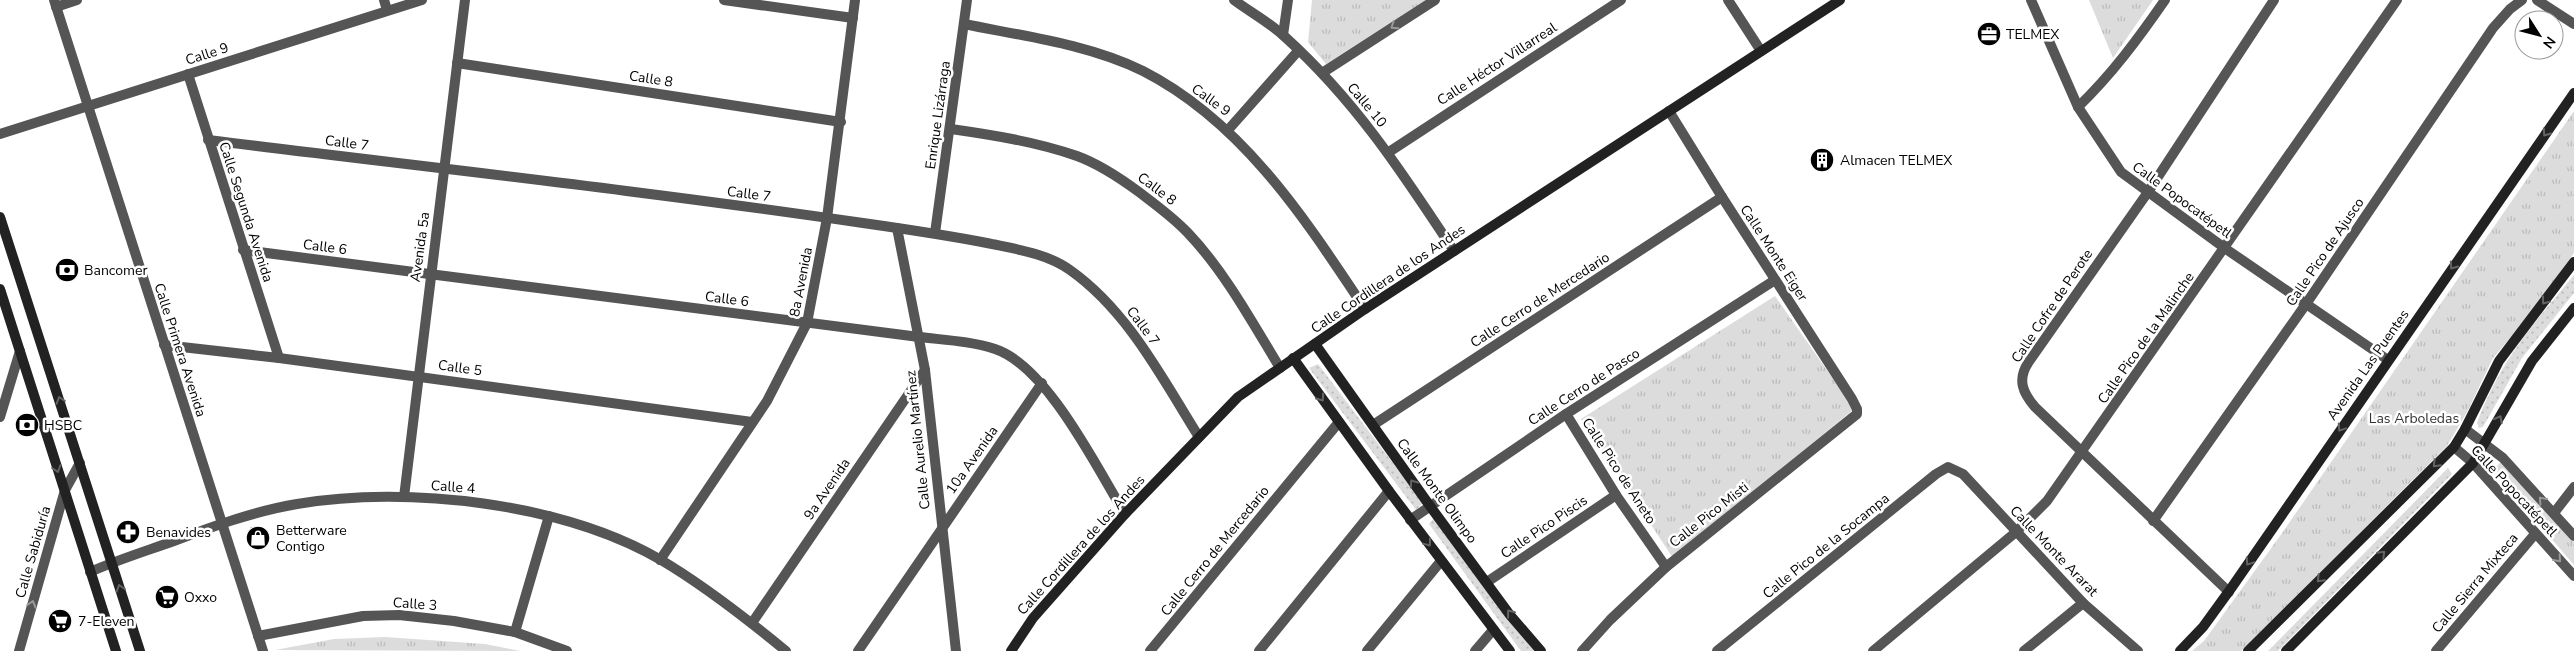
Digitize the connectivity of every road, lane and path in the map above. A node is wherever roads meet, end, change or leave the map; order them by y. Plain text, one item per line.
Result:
1 (77, 0) edge
2 (422, 0) edge
3 (465, 0) edge
4 (724, 0) edge
5 (855, 0) edge
6 (967, 0) edge
7 (1234, 0) edge
8 (1288, 0) edge
9 (1435, 0) edge
10 (1621, 0) edge
11 (1728, 0) edge
12 (1840, 0) edge
13 (2032, 0) edge
14 (2165, 0) edge
15 (2274, 0) edge
16 (2397, 0) edge
17 (2522, 0) edge
18 (2537, 0) edge
19 (55, 3) edge
20 (385, 5) edge
21 (853, 18) junction
22 (964, 24) junction
23 (2574, 24) edge
24 (1283, 35) junction
25 (1298, 51) junction
26 (1761, 52) junction
27 (457, 63) junction
28 (1322, 73) junction
29 (188, 74) junction
30 (2574, 92) edge
31 (86, 106) junction
32 (2078, 107) junction
33 (1669, 111) junction
34 (841, 122) junction
35 (951, 129) junction
36 (1228, 130) junction
37 (0, 134) edge
38 (208, 140) junction
39 (1388, 152) junction
40 (445, 169) junction
41 (2148, 192) junction
42 (1722, 197) junction
43 (0, 216) edge
44 (827, 218) junction
45 (897, 228) junction
46 (935, 233) junction
47 (2226, 248) junction
48 (243, 250) junction
49 (1454, 251) junction
50 (2574, 262) edge
51 (430, 274) junction
52 (1774, 280) junction
53 (0, 289) edge
54 (2306, 304) junction
55 (2574, 308) edge
56 (1365, 309) junction
57 (807, 323) junction
58 (919, 337) junction
59 (1315, 344) junction
60 (164, 345) junction
61 (20, 351) junction
62 (280, 358) junction
63 (1293, 358) junction
64 (2388, 360) junction
65 (1280, 368) junction
66 (925, 370) junction
67 (419, 376) junction
68 (1042, 383) junction
69 (1857, 409) joint
70 (1566, 414) junction
71 (0, 417) edge
72 (752, 422) junction
73 (1339, 422) junction
74 (1373, 425) junction
75 (2465, 430) junction
76 (1199, 437) junction
77 (2485, 444) junction
78 (2454, 447) junction
79 (2082, 453) junction
80 (80, 463) junction
81 (2473, 463) junction
82 (1953, 468) joint
83 (2574, 487) edge
84 (64, 490) junction
85 (1389, 491) junction
86 (1616, 495) junction
87 (404, 497) junction
88 (1430, 506) junction
89 (2554, 513) junction
90 (1125, 514) junction
91 (549, 516) junction
92 (1410, 520) junction
93 (2153, 521) junction
94 (222, 524) junction
95 (941, 528) junction
96 (2016, 532) junction
97 (2535, 534) junction
98 (2574, 536) edge
99 (660, 560) junction
100 (1441, 561) junction
101 (112, 562) junction
102 (1666, 567) junction
103 (90, 572) junction
104 (2574, 576) edge
105 (1487, 582) junction
106 (2229, 592) junction
107 (2083, 603) junction
108 (752, 624) junction
109 (1493, 630) junction
110 (515, 632) junction
111 (258, 636) junction
112 (19, 651) edge
113 (116, 651) edge
114 (140, 651) edge
115 (263, 651) edge
116 (567, 651) edge
117 (786, 651) edge
118 (858, 651) edge
119 (956, 651) edge
120 (1011, 651) edge
121 (1150, 651) edge
122 (1259, 651) edge
123 (1367, 651) edge
124 (1476, 651) edge
125 (1510, 651) edge
126 (1541, 651) edge
127 (1582, 651) edge
128 (1717, 651) edge
129 (1873, 651) edge
130 (2024, 651) edge
131 (2138, 651) edge
132 (2180, 651) edge
133 (2248, 651) edge
134 (2286, 651) edge
135 (2436, 651) edge

1 - 19 street
2 - 20 street, Calle 9
3 - 27 street, Avenida 5a
4 - 21 street
5 - 21 street, 8a Avenida
6 - 22 street, Enrique Lizárraga
7 - 24 street, Calle 10
8 - 24 street
9 -> 28 street
10 - 39 street, Calle Héctor Villarreal
11 - 26 street
12 - 26 street, Calle Cordillera de los Andes
13 - 32 street, Calle Popocatépetl
14 - 32 street
15 - 41 street, Calle Cofre de Perote
16 - 47 street, Calle Pico de la Malinche
17 - 54 street, Calle Pico de Ajusco
18 - 23 street
19 - 31 street, Calle Primera Avenida
20 - 29 street, Calle 9
21 - 34 street, 8a Avenida
22 - 35 street, Enrique Lizárraga
22 - 36 street, Calle 9
24 - 25 street, Calle 10
25 - 28 street, Calle 10
25 - 36 street
26 - 33 street, Calle Cordillera de los Andes
27 - 34 street, Calle 8
27 - 40 street, Avenida 5a
28 - 39 street, Calle 10
29 - 31 street, Calle 9
29 - 38 street, Calle Segunda Avenida
30 -> 64 street, Avenida Las Puentes
31 - 37 street, Calle 9
31 - 60 street, Calle Primera Avenida
32 - 41 street, Calle Popocatépetl
33 - 42 street, Calle Monte Eiger
33 - 49 street, Calle Cordillera de los Andes
34 - 44 street, 8a Avenida
35 - 46 street, Enrique Lizárraga
35 - 65 street, Calle 8
36 - 56 street, Calle 9
38 - 40 street, Calle 7
38 - 48 street, Calle Segunda Avenida
39 - 49 street, Calle 10
40 - 44 street, Calle 7
40 - 51 street, Avenida 5a
41 - 47 street, Calle Popocatépetl
41 - 79 street, Calle Cofre de Perote
42 - 52 street, Calle Monte Eiger
42 - 74 street, Calle Cerro de Mercedario
80 -> 43 street
44 - 45 street, Calle 7
44 - 57 street, 8a Avenida
45 - 46 street, Calle 7
45 - 58 street, Calle Aurelio Martínez
46 - 76 street, Calle 7
47 - 54 street, Calle Popocatépetl
47 - 79 street, Calle Pico de la Malinche
48 - 51 street, Calle 6
48 - 62 street, Calle Segunda Avenida
49 - 56 street, Calle Cordillera de los Andes
50 -> 75 street
51 - 57 street, Calle 6
51 - 67 street, Avenida 5a
52 - 69 street, Calle Monte Eiger
52 - 70 street, Calle Cerro de Pasco
53 - 61 street
54 - 64 street, Calle Popocatépetl
54 - 93 street, Calle Pico de Ajusco
77 -> 55 street
56 - 59 street, Calle Cordillera de los Andes
57 - 58 street, Calle 6
57 - 72 street, 8a Avenida
58 - 66 street, Calle Aurelio Martínez
58 - 68 street, Calle 6
59 - 63 street, Calle Cordillera de los Andes
59 - 74 street, Calle Monte Olimpo
60 - 62 street, Calle 5
60 - 94 street, Calle Primera Avenida
61 - 71 street
61 -> 84 street
62 - 67 street, Calle 5
63 - 65 street, Calle Cordillera de los Andes
63 -> 73 street
64 -> 106 street, Avenida Las Puentes
65 - 76 street, Calle Cordillera de los Andes
66 - 95 street, Calle Aurelio Martínez
66 - 108 street, 9a Avenida
67 - 72 street, Calle 5
67 - 87 street, Avenida 5a
68 - 90 street, Calle 6
68 - 95 street, 10a Avenida
69 - 102 street, Calle Pico Misti
70 - 86 street, Calle Pico de Aneto
70 - 88 street, Calle Cerro de Pasco
72 - 99 street, 8a Avenida
73 - 85 street
73 - 121 street, Calle Cerro de Mercedario
88 -> 74 street, Calle Monte Olimpo
75 - 77 street, Calle Popocatépetl
75 - 78 street
76 - 90 street, Calle Cordillera de los Andes
77 - 81 street
89 -> 77 street, Calle Popocatépetl
78 - 81 street, Calle Popocatépetl
78 -> 133 street
79 - 93 street, Calle Cofre de Perote
79 - 96 street, Calle Pico de la Malinche
80 - 84 street, Calle Sabiduría
80 - 101 street
81 - 97 street, Calle Popocatépetl
134 -> 81 street
82 - 96 street, Calle Monte Ararat
82 - 128 street, Calle Pico de la Socampa
83 - 89 street
84 - 103 street
112 -> 84 street, Calle Sabiduría
85 - 92 street
85 - 122 street
86 - 102 street, Calle Pico de Aneto
86 - 105 street, Calle Pico Piscis
87 - 91 street, Calle 4
87 - 94 street, Calle 4
88 - 92 street, Calle Cerro de Pasco
88 - 105 street, Calle Monte Olimpo
89 - 98 street, Calle Popocatépetl
90 - 120 street, Calle Cordillera de los Andes
91 - 99 street, Calle 4
91 - 110 street
92 -> 100 street
93 - 106 street, Calle Cofre de Perote
94 - 101 street, Calle 4
94 - 111 street, Calle Primera Avenida
95 - 118 street, 10a Avenida
95 - 119 street, Calle Aurelio Martínez
96 - 107 street, Calle Monte Ararat
96 - 129 street, Calle Pico de la Malinche
97 -> 104 street, Calle Popocatépetl
97 - 135 street, Calle Sierra Mixteca
99 - 108 street, Calle 4
100 - 109 street
100 - 123 street
101 - 103 street, Calle 4
114 -> 101 street
102 - 127 street, Calle Pico Misti
103 - 113 street
126 -> 105 street, Calle Monte Olimpo
106 - 132 street, Avenida Las Puentes
107 - 130 street
107 - 131 street, Calle Monte Ararat
108 - 117 street, Calle 4
109 - 124 street
109 - 125 street
110 - 111 street, Calle 3
110 - 116 street, Calle 3
111 - 115 street, Calle Primera Avenida

